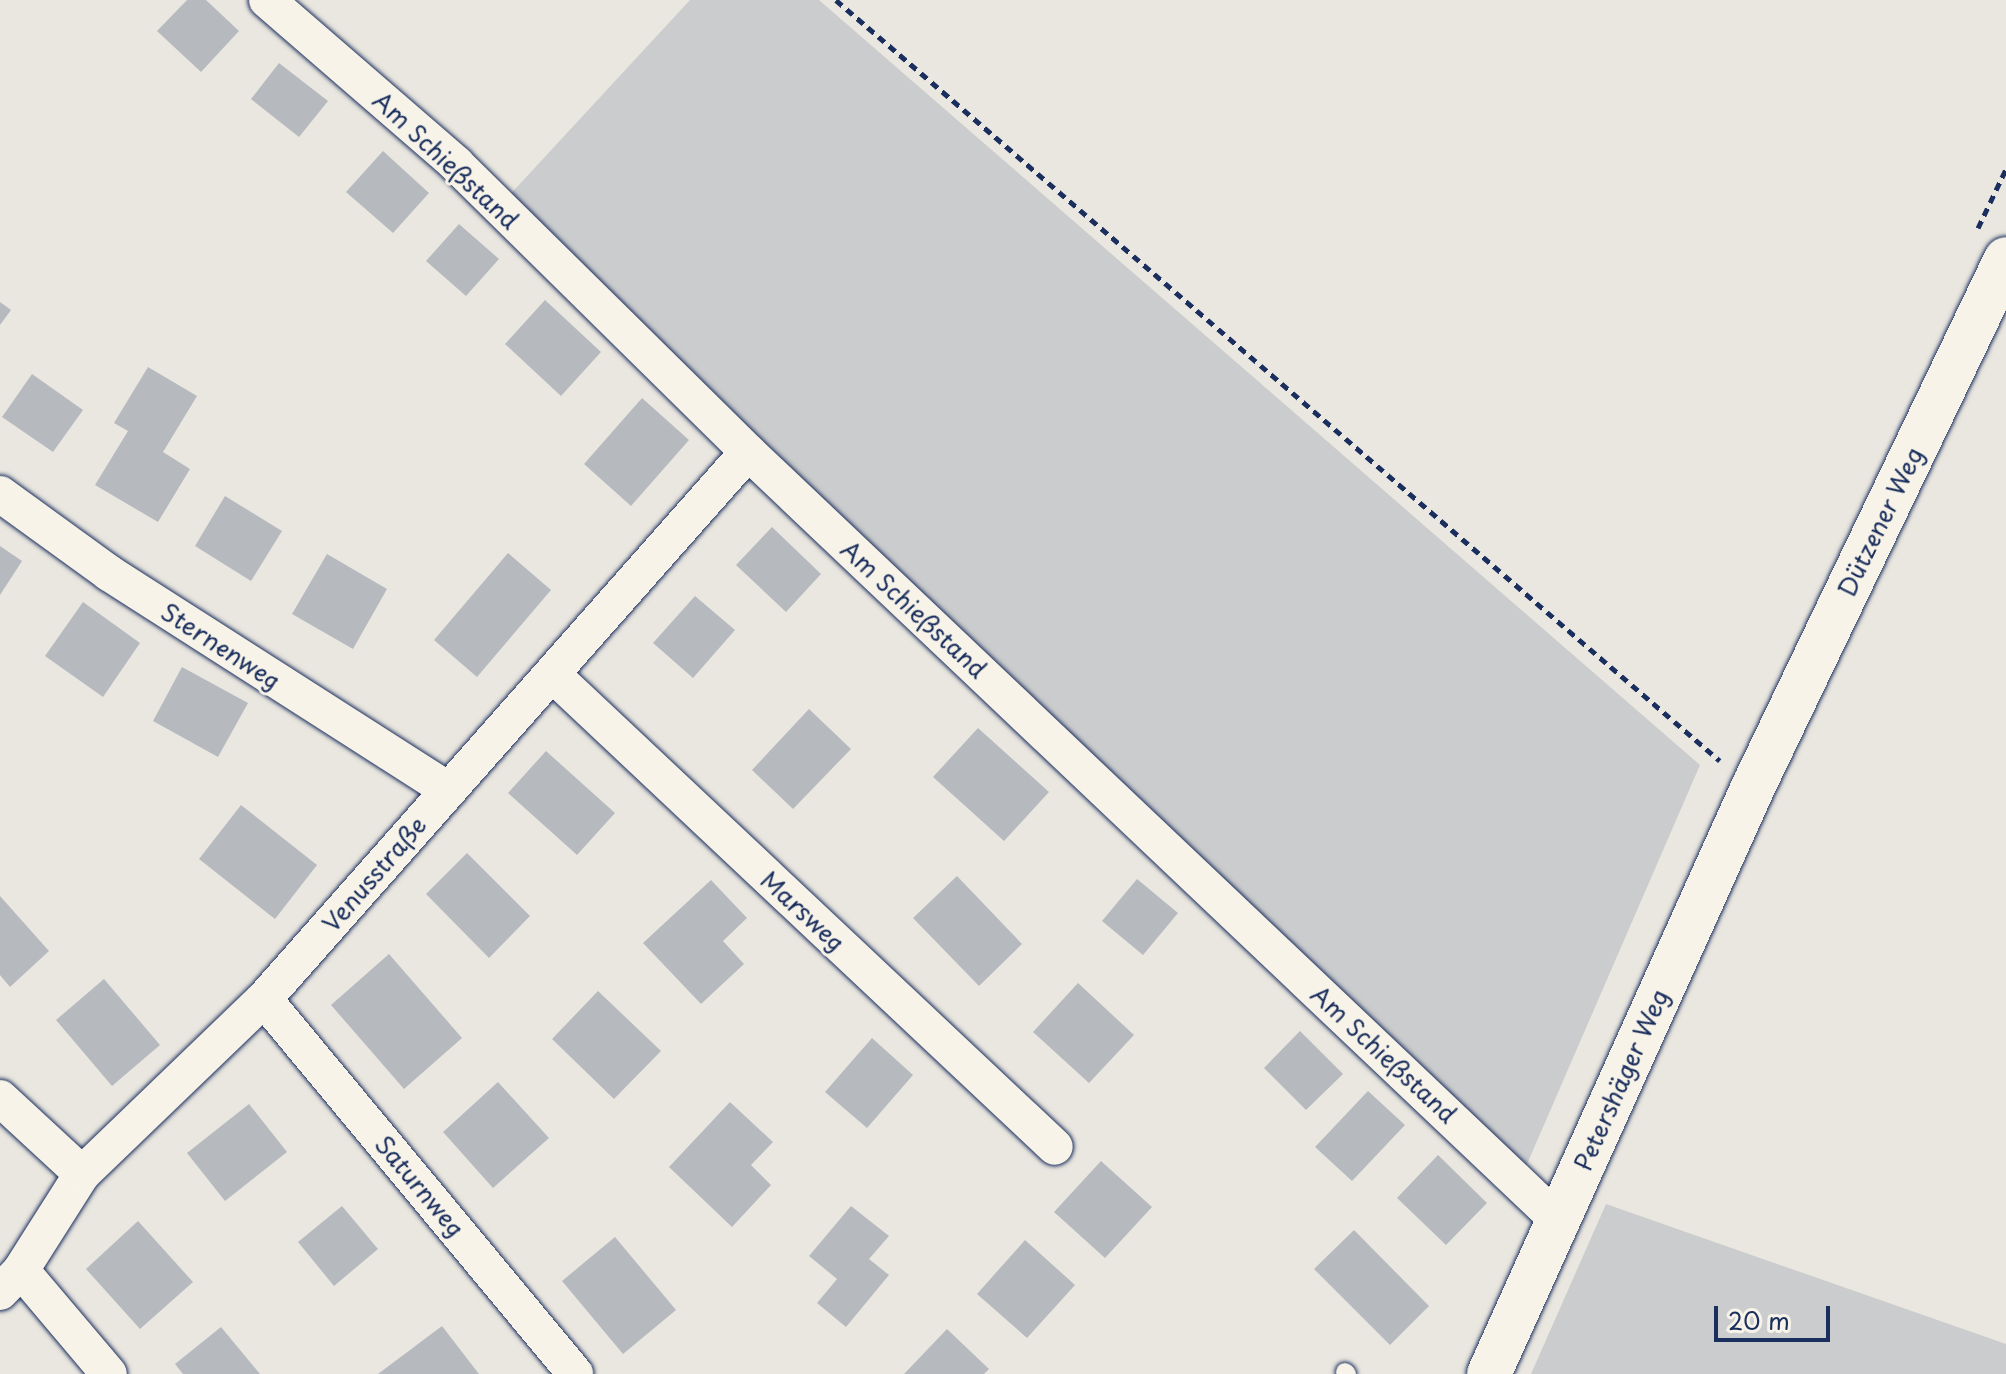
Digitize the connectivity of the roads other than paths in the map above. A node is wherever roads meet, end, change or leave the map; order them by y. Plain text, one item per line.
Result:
1 (267, 0) edge
2 (2006, 259) edge
3 (748, 452) junction
4 (0, 494) edge
5 (552, 674) junction
6 (1754, 785) joint
7 (448, 790) junction
8 (264, 999) junction
9 (0, 1098) edge
10 (1055, 1147) dead end
11 (82, 1174) junction
12 (1558, 1220) junction
13 (10, 1281) edge
14 (109, 1374) edge
15 (575, 1374) edge
16 (1489, 1374) edge

1 - 3 street, Am Schießstand
2 - 6 street, Dützener Weg
3 - 5 street, Venusstraße
3 - 12 street, Am Schießstand
4 - 7 street, Sternenweg
5 - 7 street, Venusstraße
5 - 10 street, Marsweg
6 - 12 street, Petershäger Weg
7 - 8 street, Venusstraße
8 - 11 street, Venusstraße
8 - 15 street, Saturnweg
9 - 11 street
11 - 13 street, Venusstraße
12 - 16 street, Petershäger Weg
13 - 14 street

